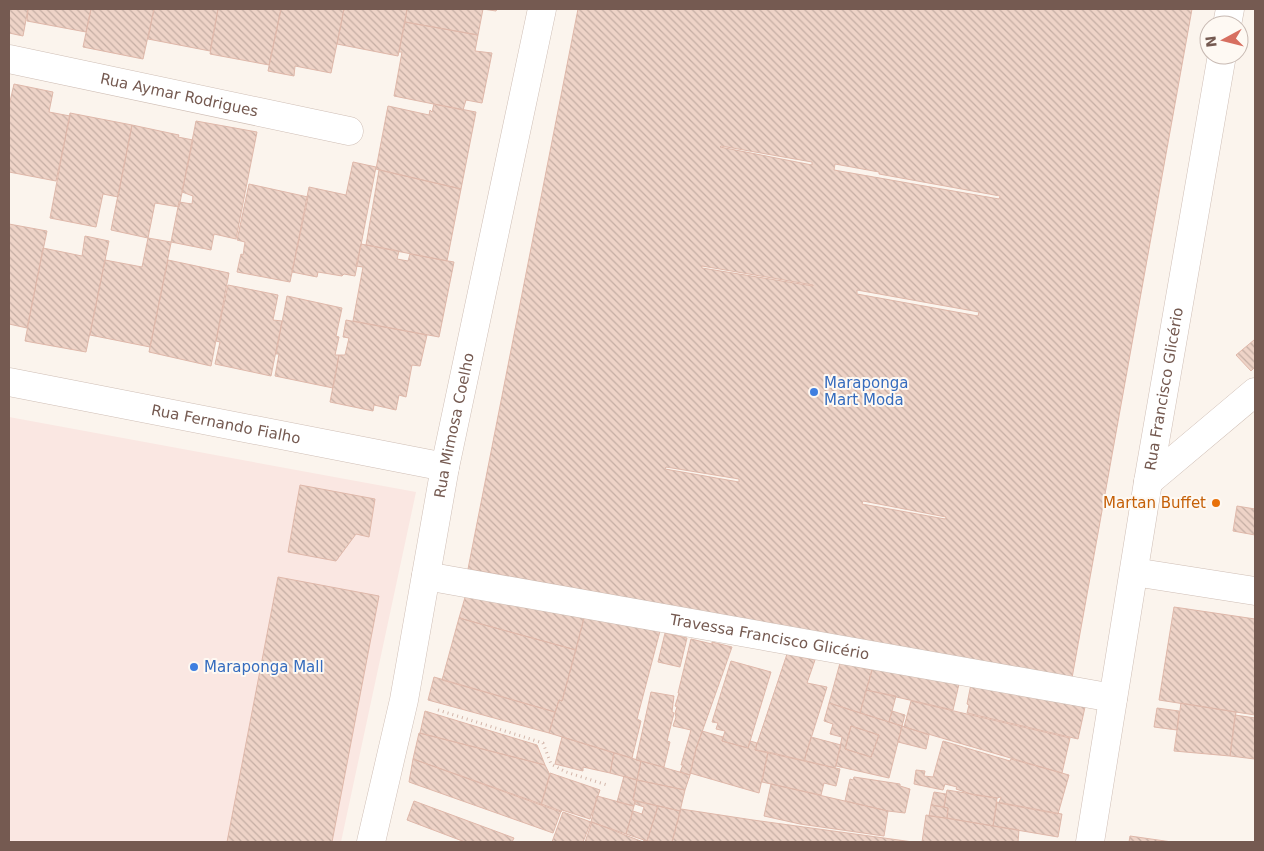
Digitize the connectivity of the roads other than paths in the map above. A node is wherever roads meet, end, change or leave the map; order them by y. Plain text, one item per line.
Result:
1 (542, 9) edge
2 (9, 59) edge
3 (1220, 65) edge
4 (350, 131) dead end
5 (9, 382) edge
6 (1255, 392) edge
7 (445, 467) junction
8 (1148, 482) junction
9 (1134, 572) junction
10 (426, 576) junction
11 (1255, 591) edge
12 (1113, 698) junction
13 (371, 842) edge
14 (1090, 842) edge

1 - 7 street, Rua Mimosa Coelho
2 - 4 street, Rua Aymar Rodrigues
3 - 8 street, Rua Francisco Glicério
5 - 7 street, Rua Fernando Fialho
6 - 8 street
7 - 10 street, Rua Mimosa Coelho
8 - 9 street, Rua Francisco Glicério
9 - 11 street
9 - 12 street, Rua Francisco Glicério
10 - 12 street, Travessa Francisco Glicério
10 - 13 street, Rua Mimosa Coelho
12 - 14 street, Rua Francisco Glicério

